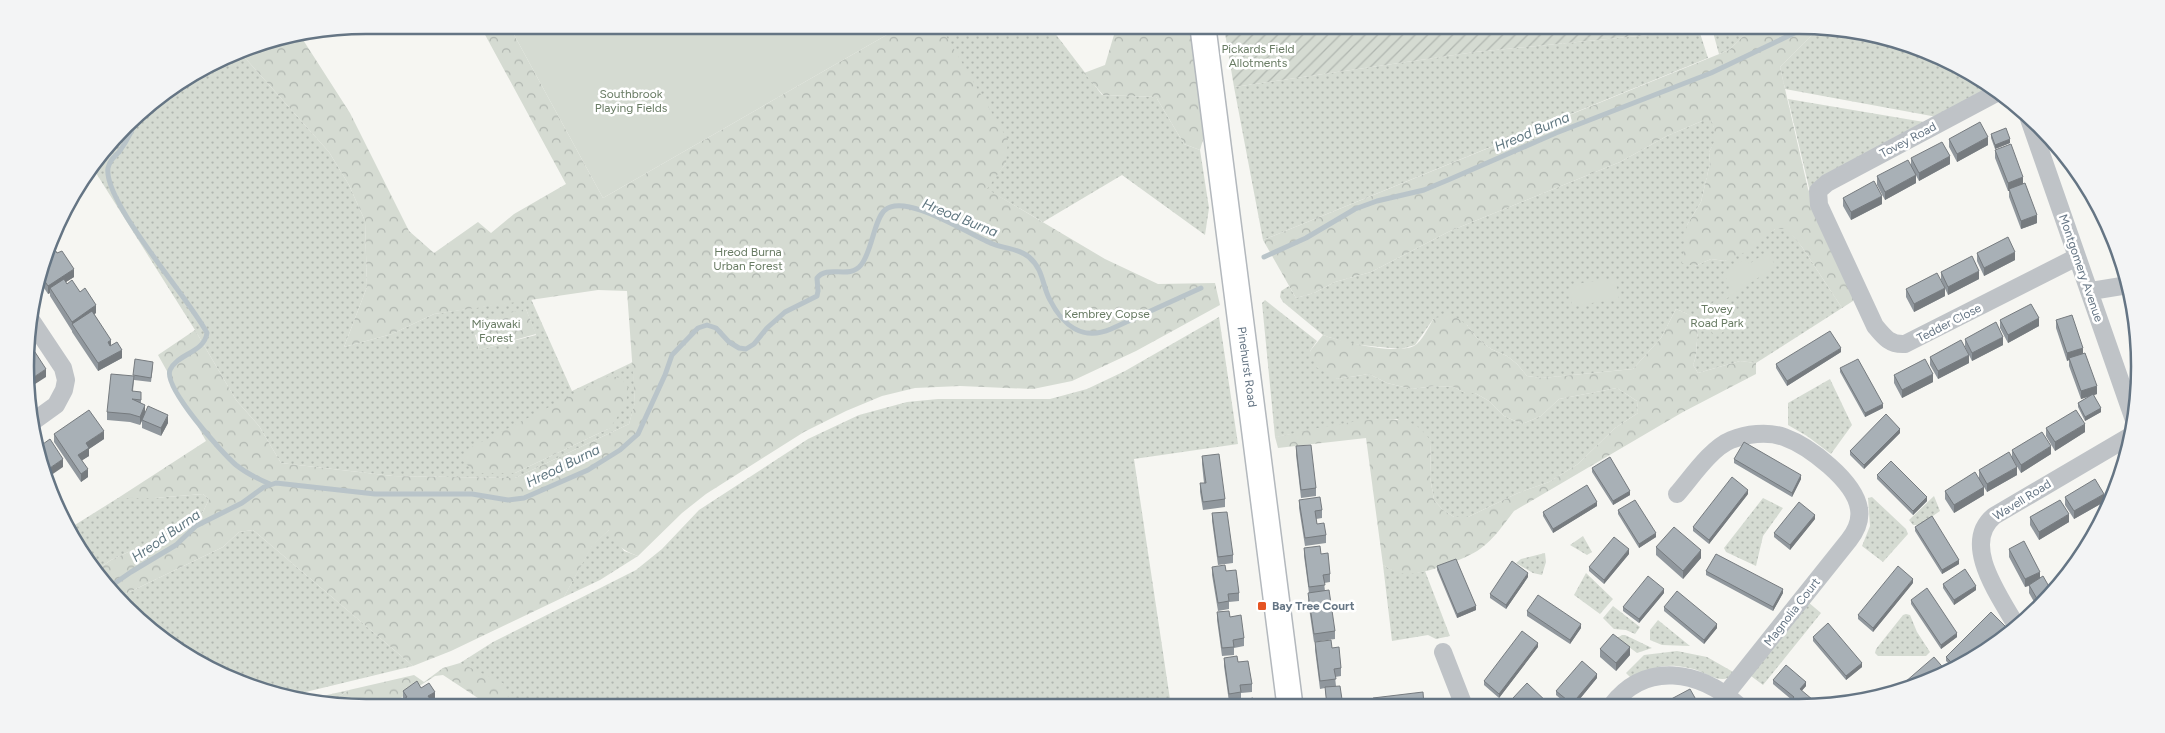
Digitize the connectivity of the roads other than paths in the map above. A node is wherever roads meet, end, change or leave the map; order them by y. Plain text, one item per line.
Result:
1 (1204, 34) edge
2 (1992, 96) edge
3 (2033, 130) edge
4 (1818, 191) joint
5 (2078, 257) junction
6 (2121, 286) edge
7 (2090, 291) junction
8 (36, 328) edge
9 (2129, 405) edge
10 (38, 418) edge
11 (2123, 440) edge
12 (1677, 494) dead end
13 (2014, 620) edge
14 (1443, 652) dead end
15 (1289, 699) edge
16 (1461, 699) edge
17 (1616, 699) edge
18 (1730, 699) edge
19 (1733, 699) edge

1 - 15 street, Pinehurst Road
2 - 4 street, Tovey Road
3 - 5 street, Montgomery Avenue
4 - 5 street, Tedder Close
5 - 7 street, Montgomery Avenue
6 - 7 street
7 - 9 street, Montgomery Avenue
8 - 10 street
11 - 13 street, Wavell Road
12 - 19 street, Magnolia Court
14 - 16 street
17 - 18 street

